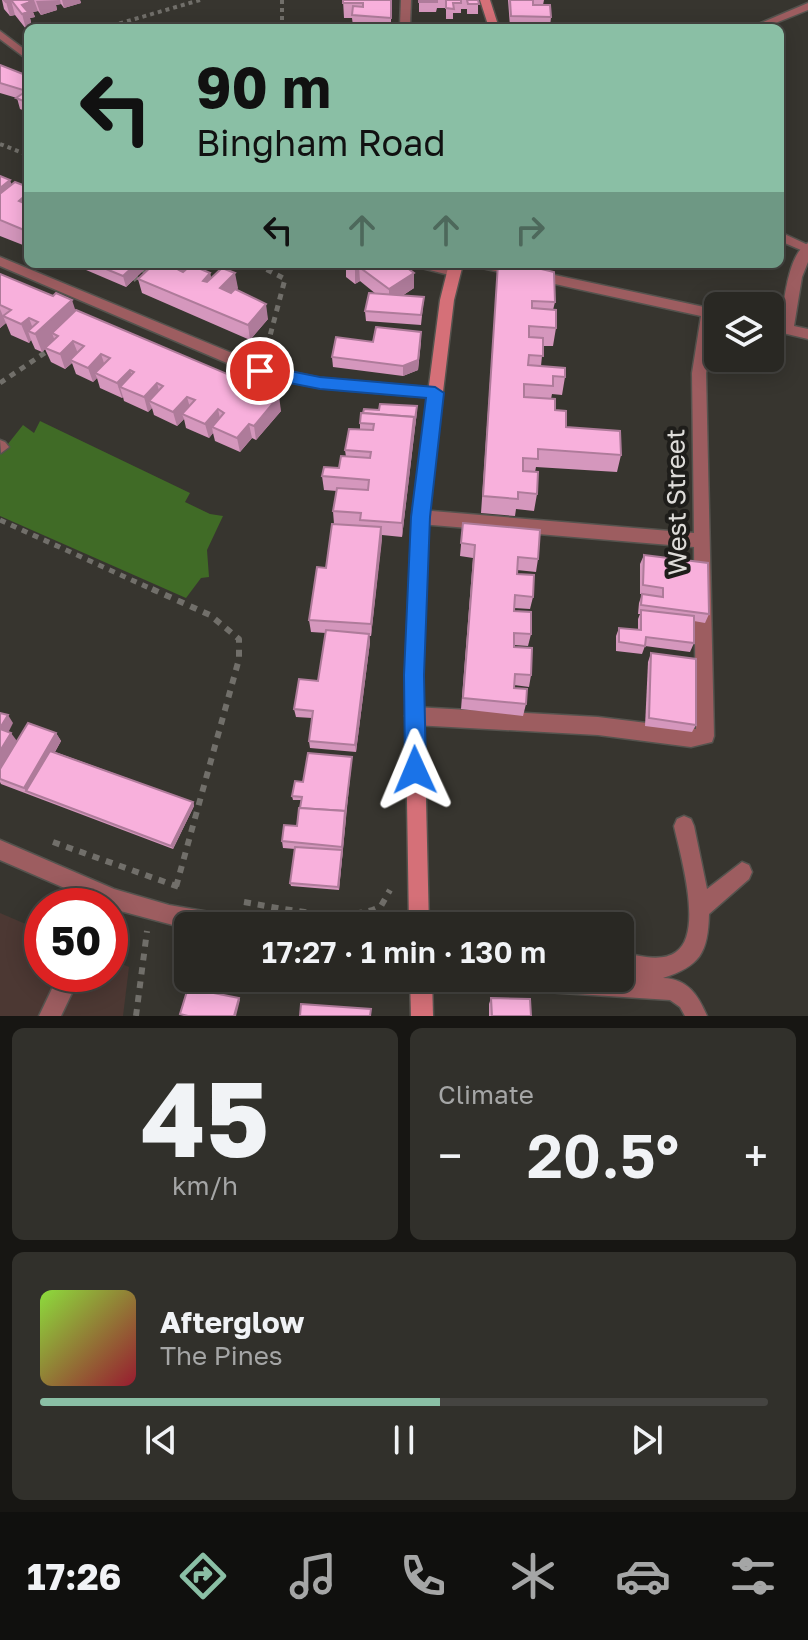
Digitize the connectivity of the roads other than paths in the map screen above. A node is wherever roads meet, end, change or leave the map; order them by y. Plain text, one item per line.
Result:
1 (406, 0) edge
2 (485, 0) edge
3 (808, 6) edge
4 (405, 24) edge
5 (493, 24) edge
6 (764, 24) edge
7 (0, 34) edge
8 (24, 54) edge
9 (784, 238) edge
10 (807, 248) edge
11 (0, 261) edge
12 (455, 268) edge
13 (501, 268) edge
14 (704, 311) edge
15 (784, 328) edge
16 (787, 329) junction
17 (808, 334) edge
18 (704, 353) edge
19 (435, 393) junction
20 (420, 517) junction
21 (703, 541) junction
22 (414, 716) junction
23 (684, 826) dead end
24 (0, 850) edge
25 (742, 872) dead end
26 (77, 888) edge
27 (128, 906) edge
28 (698, 910) junction
29 (419, 912) edge
30 (174, 915) edge
31 (634, 965) edge
32 (634, 987) edge
33 (61, 992) edge
34 (421, 992) edge
35 (50, 1016) edge
36 (422, 1016) edge
37 (696, 1016) edge

1 - 4 street
2 - 5 main road
3 - 6 street
7 - 8 street
9 - 10 street
10 - 16 street
11 - 19 street
12 - 19 main road
13 - 14 street
15 - 16 street
16 - 17 street
18 - 21 street, West Street
19 - 20 main road
20 - 21 street
20 - 22 main road
21 - 22 street, West Street
22 - 29 main road
23 - 28 street
24 - 26 street
25 - 28 street
27 - 30 street
28 - 31 street
32 - 37 street
33 - 35 street
34 - 36 main road

